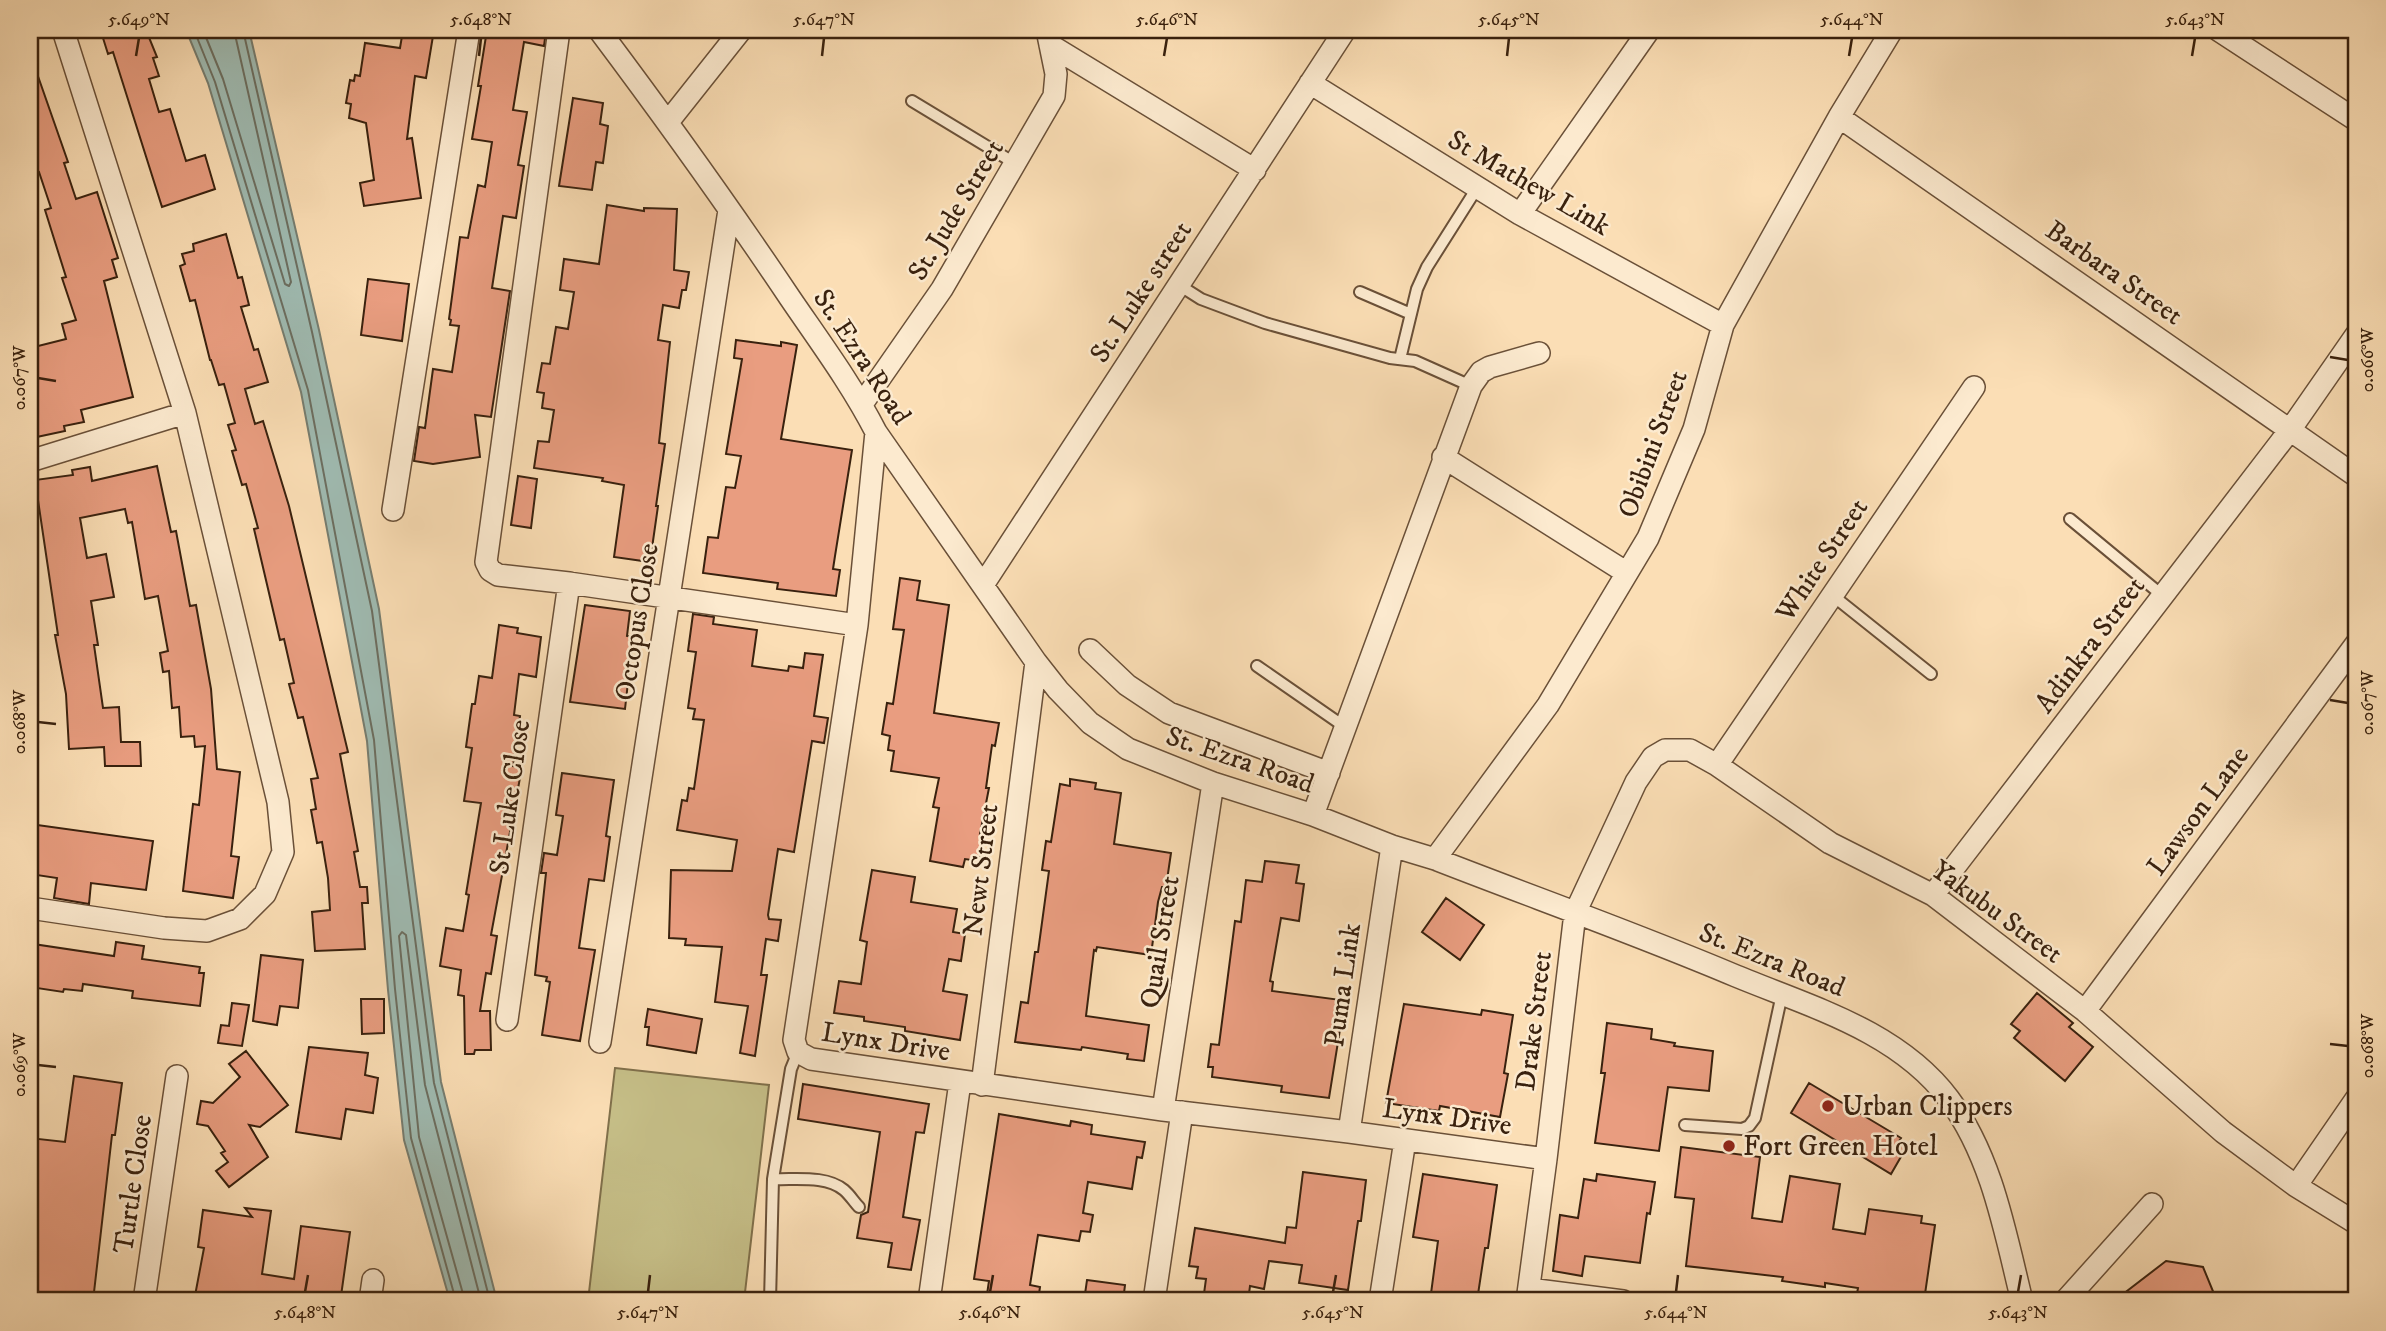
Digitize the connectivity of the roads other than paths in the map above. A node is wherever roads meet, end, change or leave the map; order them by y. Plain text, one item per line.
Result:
1 (63, 30) edge
2 (469, 30) edge
3 (559, 30) edge
4 (599, 30) edge
5 (741, 30) edge
6 (1345, 30) edge
7 (1649, 30) edge
8 (1892, 30) edge
9 (2218, 30) edge
10 (1048, 37) edge
11 (1310, 83) junction
12 (912, 101) dead end
13 (1839, 117) junction
14 (2356, 120) edge
15 (668, 122) junction
16 (1016, 164) junction
17 (1255, 170) junction
18 (1477, 188) junction
19 (729, 210) junction
20 (1520, 215) junction
21 (1179, 285) junction
22 (1360, 292) dead end
23 (1411, 314) junction
24 (1723, 325) junction
25 (2356, 335) edge
26 (1539, 354) dead end
27 (1401, 359) junction
28 (1471, 386) junction
29 (1974, 387) dead end
30 (862, 404) junction
31 (185, 413) junction
32 (2290, 430) junction
33 (876, 432) junction
34 (1443, 457) junction
35 (30, 461) edge
36 (2356, 476) edge
37 (393, 510) dead end
38 (2070, 519) dead end
39 (1627, 573) junction
40 (569, 583) junction
41 (983, 585) junction
42 (1832, 595) junction
43 (2163, 596) junction
44 (669, 598) junction
45 (858, 625) junction
46 (2356, 644) edge
47 (1090, 650) dead end
48 (1036, 662) junction
49 (1257, 666) dead end
50 (1931, 674) dead end
51 (1345, 727) junction
52 (1717, 765) junction
53 (1329, 772) junction
54 (1213, 783) junction
55 (1313, 815) junction
56 (1392, 846) junction
57 (1435, 859) junction
58 (1933, 895) junction
59 (30, 908) edge
60 (1575, 913) junction
61 (1782, 994) junction
62 (2085, 1011) junction
63 (507, 1020) dead end
64 (600, 1042) dead end
65 (798, 1052) junction
66 (177, 1076) dead end
67 (960, 1082) junction
68 (982, 1084) junction
69 (2356, 1099) edge
70 (1172, 1111) junction
71 (1685, 1125) dead end
72 (1349, 1132) junction
73 (1405, 1140) junction
74 (1546, 1159) junction
75 (773, 1179) junction
76 (2296, 1186) junction
77 (2152, 1204) dead end
78 (859, 1207) dead end
79 (2356, 1223) edge
80 (1527, 1295) edge
81 (144, 1301) edge
82 (770, 1301) edge
83 (929, 1301) edge
84 (1154, 1301) edge
85 (1380, 1301) edge
86 (1623, 1301) edge
87 (2022, 1301) edge
88 (2065, 1301) edge

1 - 31 street
2 - 37 street
3 - 40 street
4 - 15 street, St. Ezra Road
5 - 15 street
6 - 11 street, St. Luke street
7 - 20 street
8 - 13 street, Obibini Street
9 - 14 street
10 - 16 street, St. Jude Street
10 - 17 street
11 - 17 street, St. Luke street
11 - 18 street, St Mathew Link
12 - 16 lane
13 - 24 street, Obibini Street
13 - 32 street, Barbara Street
15 - 19 street, St. Ezra Road
16 - 30 street, St. Jude Street
17 - 21 street, St. Luke street
18 - 20 street, St Mathew Link
18 - 23 lane
19 - 30 street, St. Ezra Road
19 - 44 street, Octopus Close
20 - 24 street, St Mathew Link
21 - 27 lane
21 - 41 street, St. Luke street
22 - 23 lane
23 - 27 lane
24 - 39 street, Obibini Street
25 - 32 street, Adinkra Street
26 - 28 street
27 - 28 lane
28 - 34 street
29 - 42 street, White Street
30 - 33 street, St. Ezra Road
31 - 35 street
31 - 59 street
32 - 36 street, Barbara Street
32 - 43 street, Adinkra Street
33 - 41 street, St. Ezra Road
33 - 45 street, Lynx Drive
34 - 39 street
34 - 51 street
38 - 43 lane
39 - 57 street, Obibini Street
40 - 44 street
40 - 63 street, St Luke Close
41 - 48 street, St. Ezra Road
42 - 50 lane
42 - 52 street, White Street
43 - 58 street, Adinkra Street
44 - 45 street
44 - 64 street, Octopus Close
45 - 65 street, Lynx Drive
46 - 62 street, Lawson Lane
47 - 53 street
48 - 54 street, St. Ezra Road
48 - 68 street, Newt Street
49 - 51 lane
51 - 53 street
52 - 58 street, Yakubu Street
52 - 60 street, Yakubu Street
53 - 55 street
54 - 55 street, St. Ezra Road
54 - 70 street, Quail Street
55 - 56 street, St. Ezra Road
56 - 57 street, St. Ezra Road
56 - 72 street, Puma Link
57 - 60 street, St. Ezra Road
58 - 62 street, Yakubu Street
60 - 61 street, St. Ezra Road
60 - 74 street, Drake Street
61 - 71 lane
61 - 87 street, St. Ezra Road
62 - 76 street, Yakubu Street
65 - 67 street, Lynx Drive
65 - 75 lane
66 - 81 street, Turtle Close
67 - 68 street, Lynx Drive
67 - 83 street
68 - 70 street, Lynx Drive
69 - 76 street
70 - 72 street, Lynx Drive
70 - 84 street, Quail Street
72 - 73 street, Lynx Drive
73 - 74 street, Lynx Drive
73 - 85 street
74 - 80 street, Drake Street
75 - 78 lane
75 - 82 lane
76 - 79 street, Yakubu Street
77 - 88 street
80 - 86 street

